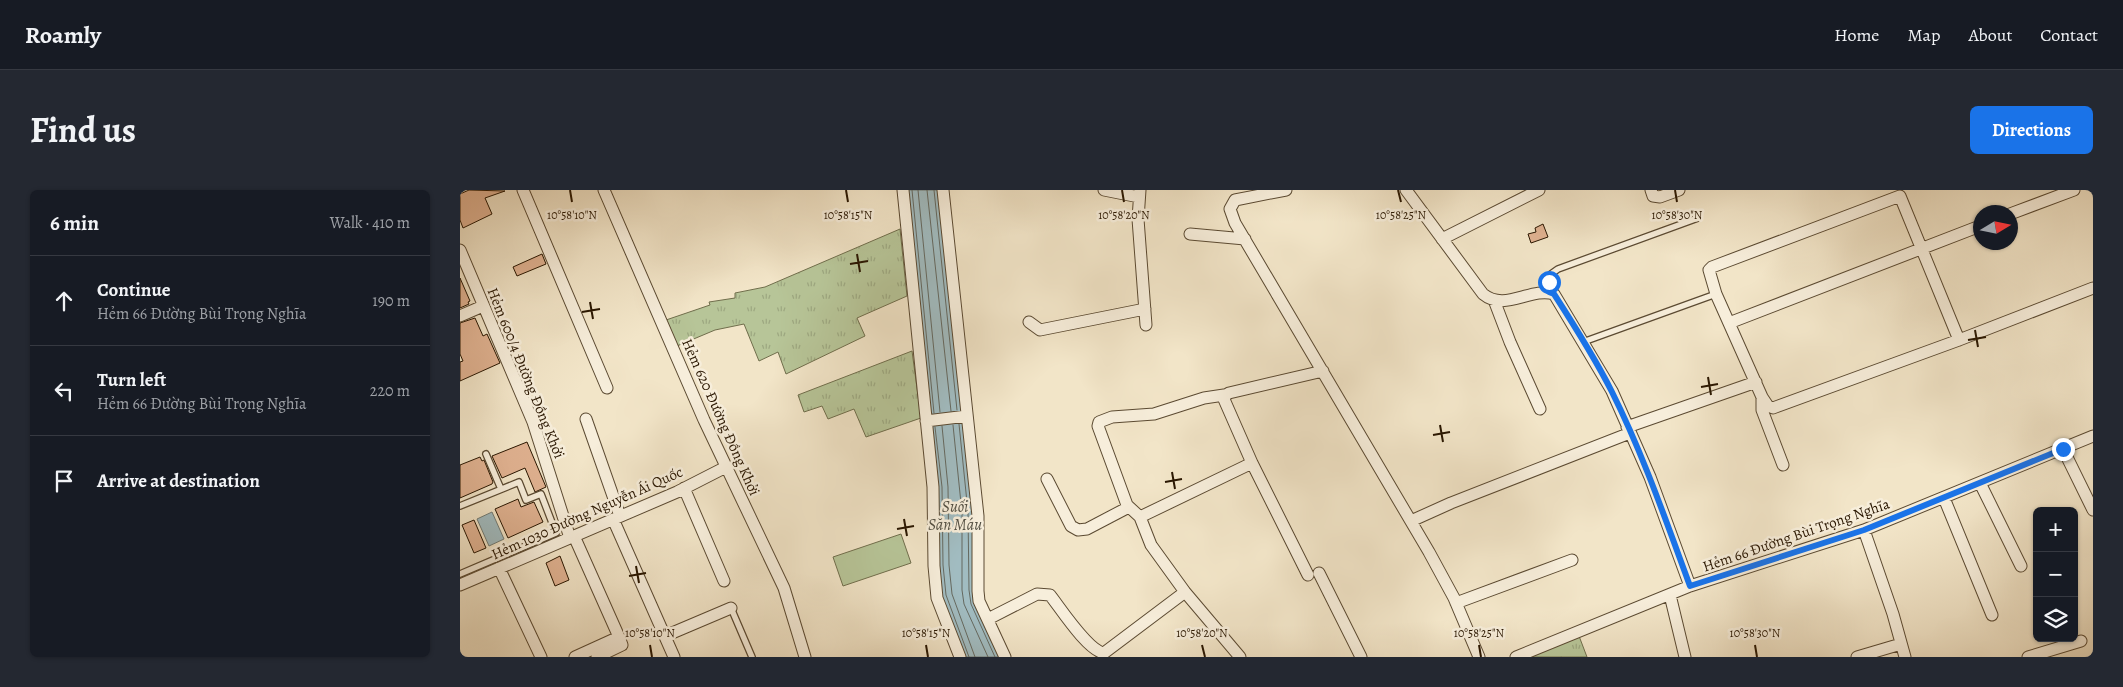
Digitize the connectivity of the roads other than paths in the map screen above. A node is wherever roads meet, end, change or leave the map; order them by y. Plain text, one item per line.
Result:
1 (523, 190) edge
2 (604, 190) edge
3 (903, 190) edge
4 (943, 190) edge
5 (1104, 190) edge
6 (1286, 190) edge
7 (1406, 190) edge
8 (1539, 190) edge
9 (1651, 190) edge
10 (1679, 190) edge
11 (2074, 190) edge
12 (1140, 194) edge
13 (2018, 211) edge
14 (1698, 218) dead end
15 (1973, 229) edge
16 (1190, 234) dead end
17 (1245, 239) junction
18 (1442, 239) junction
19 (1922, 248) junction
20 (460, 250) edge
21 (2093, 288) edge
22 (1549, 292) junction
23 (1716, 294) junction
24 (1494, 300) junction
25 (484, 306) junction
26 (1144, 309) junction
27 (460, 316) edge
28 (1029, 322) dead end
29 (1729, 322) junction
30 (1146, 325) dead end
31 (1959, 340) junction
32 (1583, 342) junction
33 (1322, 371) junction
34 (1756, 382) junction
35 (607, 388) dead end
36 (1224, 395) junction
37 (1762, 397) junction
38 (1540, 409) dead end
39 (967, 416) junction
40 (586, 419) dead end
41 (926, 421) junction
42 (1629, 430) junction
43 (2093, 436) edge
44 (2063, 449) junction
45 (486, 454) dead end
46 (1252, 463) junction
47 (1782, 465) dead end
48 (726, 467) junction
49 (1047, 479) dead end
50 (1980, 483) junction
51 (684, 488) junction
52 (500, 489) junction
53 (1944, 498) junction
54 (460, 506) edge
55 (1129, 507) junction
56 (2093, 510) edge
57 (616, 518) junction
58 (1140, 518) junction
59 (1411, 521) junction
60 (1864, 530) junction
61 (572, 537) junction
62 (1572, 560) dead end
63 (2021, 566) dead end
64 (500, 568) junction
65 (460, 574) edge
66 (724, 581) dead end
67 (460, 585) edge
68 (1690, 586) junction
69 (1185, 592) junction
70 (1670, 595) junction
71 (1456, 603) junction
72 (731, 608) joint
73 (1992, 615) dead end
74 (988, 619) junction
75 (665, 636) junction
76 (619, 637) junction
77 (2081, 641) dead end
78 (1901, 644) junction
79 (541, 657) edge
80 (575, 657) edge
81 (597, 657) edge
82 (674, 657) edge
83 (752, 657) edge
84 (805, 657) edge
85 (960, 657) edge
86 (1005, 657) edge
87 (1240, 657) edge
88 (1361, 657) edge
89 (1479, 657) edge
90 (1516, 657) edge
91 (1685, 657) edge
92 (1857, 657) edge
93 (1905, 657) edge
94 (2028, 657) edge

1 - 35 street
2 - 48 street, Hẻm 620 Đường Đồng Khởi
3 - 41 street
4 - 39 street
5 - 12 street
6 - 17 street
7 - 18 street
8 - 18 street
9 - 10 street
11 - 13 street
12 - 26 street
14 - 22 lane
15 - 19 street
16 - 17 street
17 - 33 street
18 - 24 street
19 - 23 street
19 - 29 street
19 - 31 street
20 - 25 street, Hẻm 600/4 Đường Đồng Khởi
21 - 31 street
22 - 24 street
22 - 32 street, Hẻm 66 Đường Bùi Trọng Nghĩa
23 - 29 street
23 - 32 lane
24 - 38 street
25 - 27 street
25 - 61 street, Hẻm 600/4 Đường Đồng Khởi
26 - 28 street
26 - 30 street
29 - 34 street
31 - 37 street
32 - 42 street, Hẻm 66 Đường Bùi Trọng Nghĩa
33 - 36 street
33 - 59 street
34 - 37 street
34 - 42 street
36 - 46 street
36 - 55 street
37 - 47 street
39 - 41 street
39 - 74 street
40 - 57 street
41 - 85 street
42 - 59 street
42 - 68 street, Hẻm 66 Đường Bùi Trọng Nghĩa
43 - 44 street, Hẻm 66 Đường Bùi Trọng Nghĩa
44 - 50 street, Hẻm 66 Đường Bùi Trọng Nghĩa
44 - 56 street
45 - 52 lane
46 - 58 street
46 - 88 street
48 - 51 street, Hẻm 1030 Đường Nguyễn Ái Quốc
48 - 84 street, Hẻm 620 Đường Đồng Khởi
49 - 55 street
50 - 53 street, Hẻm 66 Đường Bùi Trọng Nghĩa
50 - 63 street
51 - 57 street, Hẻm 1030 Đường Nguyễn Ái Quốc
51 - 66 street
52 - 54 lane
52 - 65 lane
53 - 60 street, Hẻm 66 Đường Bùi Trọng Nghĩa
53 - 73 street
55 - 58 street
57 - 61 street, Hẻm 1030 Đường Nguyễn Ái Quốc
57 - 75 street
58 - 69 street
59 - 71 street
60 - 68 street, Hẻm 66 Đường Bùi Trọng Nghĩa
60 - 78 street
61 - 64 street, Hẻm 1030 Đường Nguyễn Ái Quốc
61 - 76 street, Hẻm 600/4 Đường Đồng Khởi
62 - 71 street
64 - 67 street, Hẻm 1030 Đường Nguyễn Ái Quốc
64 - 79 street
68 - 70 street
69 - 74 street
69 - 87 street
70 - 90 street
70 - 91 street
71 - 89 street
72 - 75 street
72 - 83 lane
74 - 86 street
75 - 82 street
76 - 80 street
76 - 81 street
77 - 94 street
78 - 92 street
78 - 93 street

